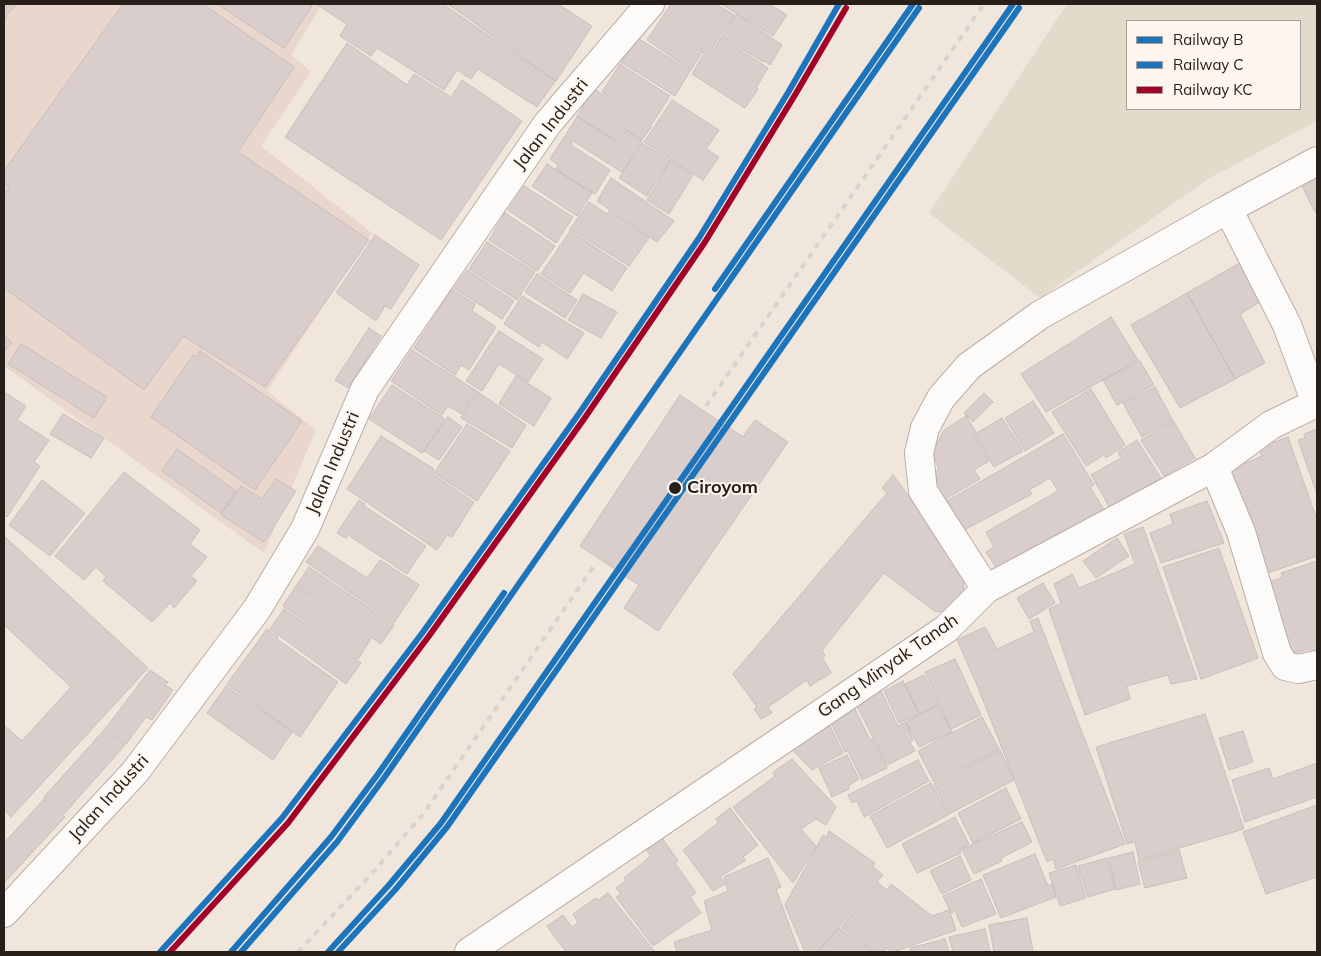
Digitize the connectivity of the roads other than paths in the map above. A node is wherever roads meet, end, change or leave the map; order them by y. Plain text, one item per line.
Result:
1 (650, 4) edge
2 (1317, 161) edge
3 (1228, 209) junction
4 (1316, 403) edge
5 (1214, 467) junction
6 (986, 589) junction
7 (1317, 665) edge
8 (4, 913) edge
9 (469, 952) edge

1 - 8 street, Jalan Industri
2 - 3 street
3 - 4 street
3 - 6 street
4 - 5 street, Gang Minyak Tanah
5 - 6 street, Gang Minyak Tanah
5 - 7 street
6 - 9 street, Gang Minyak Tanah

